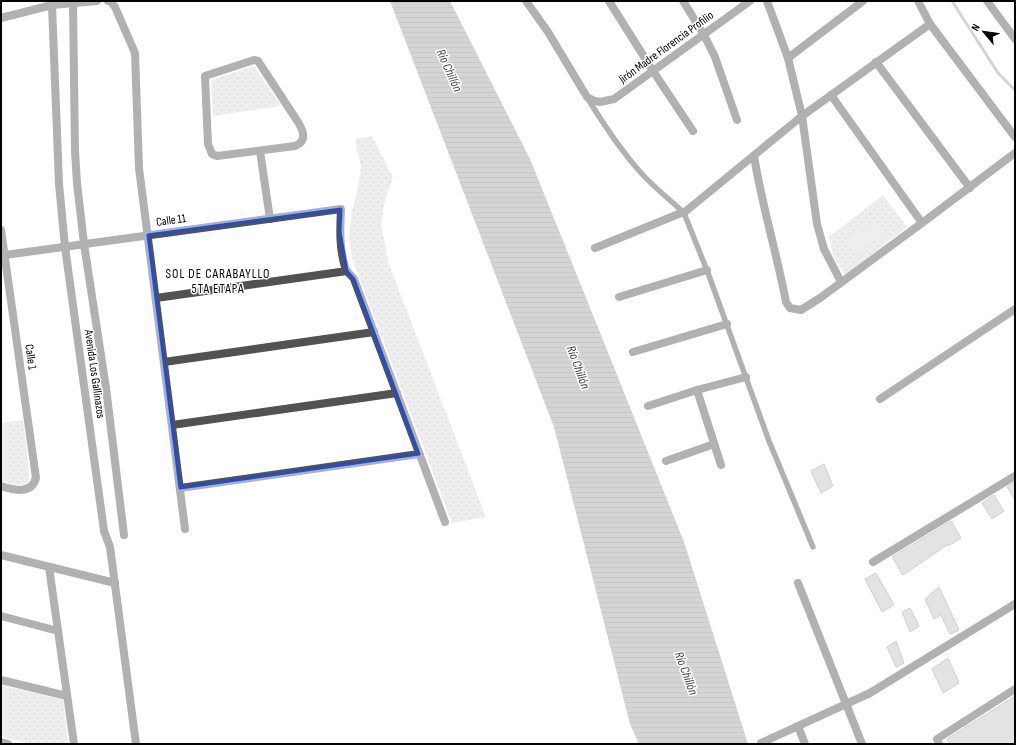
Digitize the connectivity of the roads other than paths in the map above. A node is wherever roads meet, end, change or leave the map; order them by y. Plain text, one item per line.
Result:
1 (97, 1) edge
2 (108, 1) edge
3 (526, 1) edge
4 (609, 1) edge
5 (683, 1) edge
6 (750, 1) edge
7 (767, 1) edge
8 (863, 1) edge
9 (918, 1) edge
10 (987, 1) edge
11 (73, 3) junction
12 (52, 5) junction
13 (1, 18) edge
14 (930, 24) junction
15 (704, 34) junction
16 (1015, 39) edge
17 (788, 58) junction
18 (876, 62) junction
19 (653, 72) junction
20 (831, 95) junction
21 (587, 97) junction
22 (802, 116) junction
23 (737, 120) dead end
24 (693, 131) dead end
25 (1015, 137) edge
26 (260, 151) junction
27 (1015, 153) edge
28 (754, 156) junction
29 (970, 188) junction
30 (683, 212) junction
31 (270, 218) junction
32 (922, 223) junction
33 (1, 231) edge
34 (148, 236) junction
35 (84, 244) junction
36 (65, 247) junction
37 (595, 248) dead end
38 (5, 255) junction
39 (707, 270) junction
40 (347, 271) junction
41 (4, 280) edge
42 (841, 282) junction
43 (619, 297) dead end
44 (156, 298) junction
45 (1015, 309) edge
46 (727, 324) junction
47 (374, 332) junction
48 (633, 352) dead end
49 (164, 362) junction
50 (746, 377) junction
51 (697, 390) junction
52 (397, 393) junction
53 (880, 399) dead end
54 (648, 406) dead end
55 (172, 425) junction
56 (714, 444) junction
57 (420, 454) junction
58 (666, 461) dead end
59 (722, 465) dead end
60 (1015, 476) edge
61 (1, 486) edge
62 (180, 488) junction
63 (445, 522) dead end
64 (185, 528) dead end
65 (124, 535) dead end
66 (813, 547) dead end
67 (1, 555) edge
68 (872, 562) dead end
69 (49, 567) junction
70 (115, 583) junction
71 (798, 583) dead end
72 (1015, 604) edge
73 (1, 616) edge
74 (58, 631) junction
75 (1, 680) edge
76 (1015, 689) edge
77 (68, 696) junction
78 (847, 704) junction
79 (798, 726) junction
80 (1, 742) edge
81 (761, 742) dead end
82 (8, 744) edge
83 (74, 744) edge
84 (136, 744) edge
85 (805, 744) edge
86 (862, 744) edge
87 (939, 744) edge

1 - 11 street
2 - 34 street
3 - 21 street
4 - 19 street
5 - 15 street
6 - 15 street, Jirón Madre Florencia Profilio
7 - 17 street
8 - 17 street
9 - 14 street
10 - 16 street
11 - 12 street
11 - 35 street
12 - 13 street
12 - 36 street, Avenida Los Gallinazos
14 - 18 street
14 - 25 street
15 - 19 street, Jirón Madre Florencia Profilio
15 - 23 street
17 - 22 street
18 - 20 street
18 - 29 street
19 - 21 street, Jirón Madre Florencia Profilio
19 - 24 street
20 - 22 street
20 - 32 street
21 - 30 lane
22 - 28 street
22 - 42 street
26 - 26 street
26 - 31 street
27 - 29 street
28 - 30 street
28 - 42 street
29 - 32 street
30 - 37 street
30 - 39 lane
31 - 34 street, Calle 11
31 - 40 street, Calle 11
32 - 42 street
33 - 38 street, Calle 1
34 - 35 street, Calle 11
34 - 44 street
35 - 36 street, Calle 11
35 - 65 street
36 - 38 street, Calle 11
36 - 70 street, Avenida Los Gallinazos
38 - 41 street, Calle 1
39 - 43 street
39 - 46 lane
40 - 44 street
40 - 47 street
41 - 61 street, Calle 1
44 - 49 street
45 - 53 street
46 - 48 street
46 - 50 lane
47 - 49 street
47 - 52 street
49 - 55 street
50 - 51 street
50 - 66 lane
51 - 54 street
51 - 56 street
52 - 55 street
52 - 57 street
55 - 62 street
56 - 58 street
56 - 59 street
57 - 62 street
57 - 63 street
60 - 68 street
62 - 64 street
67 - 69 street
69 - 70 street
69 - 74 street
70 - 84 street, Avenida Los Gallinazos
71 - 78 street
72 - 78 street
73 - 74 street
74 - 77 street
75 - 77 street
76 - 87 street
77 - 83 street
78 - 79 street
78 - 86 street
79 - 81 street
79 - 85 street
80 - 82 street

